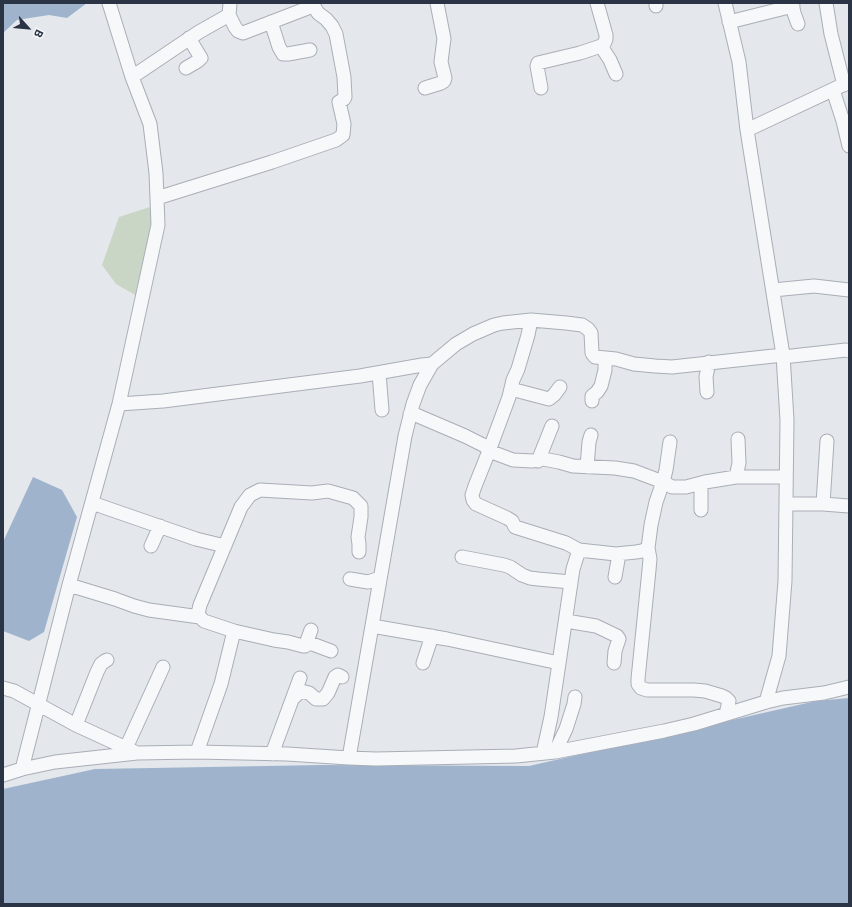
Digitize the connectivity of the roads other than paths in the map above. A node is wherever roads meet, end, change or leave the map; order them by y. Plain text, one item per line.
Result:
1 (109, 3) edge
2 (437, 3) edge
3 (597, 3) edge
4 (725, 3) edge
5 (826, 3) edge
6 (793, 4) edge
7 (230, 9) edge
8 (271, 22) junction
9 (730, 22) junction
10 (798, 24) dead end
11 (189, 38) junction
12 (601, 46) junction
13 (310, 50) dead end
14 (186, 68) dead end
15 (616, 74) dead end
16 (132, 78) junction
17 (842, 86) edge
18 (425, 88) dead end
19 (541, 88) dead end
20 (748, 130) junction
21 (849, 146) edge
22 (157, 198) junction
23 (773, 290) junction
24 (849, 290) edge
25 (531, 320) junction
26 (849, 351) edge
27 (783, 356) junction
28 (605, 358) junction
29 (709, 362) junction
30 (432, 364) junction
31 (379, 374) junction
32 (560, 387) dead end
33 (511, 389) junction
34 (707, 392) dead end
35 (592, 401) dead end
36 (118, 404) junction
37 (382, 410) dead end
38 (410, 414) junction
39 (552, 426) dead end
40 (591, 435) dead end
41 (738, 439) dead end
42 (827, 441) dead end
43 (670, 442) dead end
44 (489, 451) junction
45 (538, 461) junction
46 (587, 467) junction
47 (736, 477) junction
48 (786, 477) junction
49 (663, 482) junction
50 (701, 483) junction
51 (92, 504) junction
52 (786, 504) junction
53 (823, 504) junction
54 (849, 506) edge
55 (701, 510) dead end
56 (160, 526) junction
57 (151, 546) dead end
58 (225, 546) junction
59 (648, 548) junction
60 (579, 550) junction
61 (359, 552) dead end
62 (619, 554) junction
63 (462, 557) dead end
64 (615, 577) dead end
65 (380, 578) junction
66 (350, 579) dead end
67 (571, 582) junction
68 (69, 585) junction
69 (200, 618) junction
70 (566, 621) junction
71 (372, 626) junction
72 (234, 630) junction
73 (432, 636) junction
74 (331, 651) dead end
75 (107, 660) dead end
76 (559, 663) junction
77 (614, 663) dead end
78 (423, 664) dead end
79 (163, 667) dead end
80 (342, 677) dead end
81 (300, 678) dead end
82 (849, 687) edge
83 (3, 688) edge
84 (575, 697) dead end
85 (292, 698) junction
86 (766, 702) junction
87 (38, 704) junction
88 (726, 714) junction
89 (76, 725) junction
90 (131, 750) junction
91 (197, 752) junction
92 (549, 753) junction
93 (272, 754) junction
94 (349, 758) junction
95 (22, 769) junction
96 (3, 775) edge

1 - 16 street
2 - 18 street
3 - 12 street
4 - 9 street
5 - 17 street
6 - 9 street
6 - 10 street
7 - 8 street
7 - 11 street
8 - 13 street
8 - 22 street
9 - 20 street
11 - 14 street
11 - 16 street
12 - 15 street
12 - 19 street
16 - 22 street
17 - 20 street
17 - 21 street
20 - 23 street
22 - 36 street
23 - 24 street
23 - 27 street
25 - 28 street
25 - 30 street
25 - 33 street
26 - 27 street
27 - 29 street
27 - 48 street
28 - 29 street
28 - 35 street
29 - 34 street
30 - 31 street
30 - 38 street
31 - 36 street
31 - 37 street
32 - 33 street
33 - 44 street
36 - 51 street
38 - 44 street
38 - 65 street
39 - 45 street
40 - 46 street
41 - 47 street
42 - 53 street
43 - 49 street
44 - 45 street
44 - 60 street
45 - 46 street
46 - 49 street
47 - 48 street
47 - 50 street
48 - 52 street
49 - 50 street
49 - 59 street
50 - 55 street
51 - 56 street
51 - 68 street
52 - 53 street
52 - 86 street
53 - 54 street
56 - 57 street
56 - 58 street
58 - 61 street
58 - 69 street
59 - 62 street
59 - 88 street
60 - 62 street
60 - 67 street
62 - 64 street
63 - 67 street
65 - 66 street
65 - 71 street
67 - 70 street
68 - 69 street
68 - 87 street
69 - 72 street
70 - 76 street
70 - 77 street
71 - 73 street
71 - 94 street
72 - 74 street
72 - 91 street
73 - 76 street
73 - 78 street
75 - 89 street
76 - 92 street
79 - 90 street
80 - 85 street
81 - 85 street
82 - 86 street
83 - 87 street
84 - 92 street
85 - 93 street
86 - 88 street
87 - 89 street
87 - 95 street
88 - 92 street
89 - 90 street
90 - 91 street
90 - 95 street
91 - 93 street
92 - 94 street
93 - 94 street
95 - 96 street

